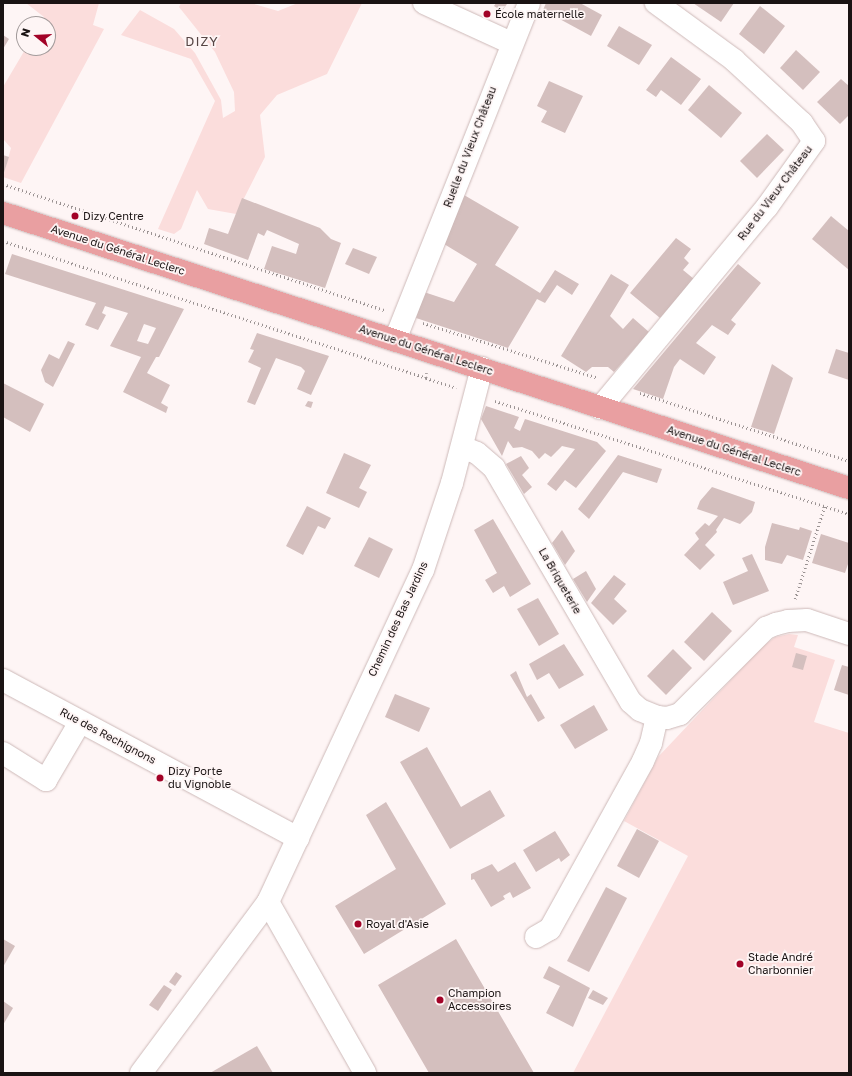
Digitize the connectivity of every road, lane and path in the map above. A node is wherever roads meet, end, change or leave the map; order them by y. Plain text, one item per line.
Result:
1 (424, 3) edge
2 (529, 3) edge
3 (656, 3) edge
4 (511, 43) junction
5 (3, 184) edge
6 (3, 213) edge
7 (3, 241) edge
8 (404, 317) junction
9 (442, 329) junction
10 (395, 340) junction
11 (434, 353) junction
12 (482, 368) junction
13 (426, 378) junction
14 (621, 385) junction
15 (475, 395) junction
16 (600, 408) junction
17 (462, 447) junction
18 (849, 461) edge
19 (841, 486) edge
20 (824, 506) junction
21 (849, 514) edge
22 (788, 620) junction
23 (849, 634) edge
24 (3, 680) edge
25 (657, 717) junction
26 (80, 722) junction
27 (3, 753) edge
28 (298, 838) junction
29 (268, 902) junction
30 (536, 937) dead end
31 (142, 1073) edge
32 (365, 1073) edge

1 - 4 street
2 - 4 street, Ruelle du Vieux Château
3 - 14 street, Rue du Vieux Château
4 - 8 street, Ruelle du Vieux Château
5 - 8 path
6 - 10 main road, Avenue du Général Leclerc
7 - 13 path
8 - 9 path
8 - 10 street, Ruelle du Vieux Château
9 - 11 path
9 - 14 path
10 - 11 main road, Avenue du Général Leclerc
11 - 12 main road, Avenue du Général Leclerc
11 - 13 path
12 - 15 street, Chemin des Bas Jardins
12 - 16 main road, Avenue du Général Leclerc
13 - 15 path
14 - 16 street, Rue du Vieux Château
14 - 18 path
15 - 17 street, Chemin des Bas Jardins
15 - 20 path
16 - 19 main road, Avenue du Général Leclerc
17 - 25 street, La Briqueterie
17 - 28 street, Chemin des Bas Jardins
19 - 20 path
20 - 21 path
20 - 22 path
22 - 23 street, La Briqueterie
22 - 25 street, La Briqueterie
24 - 26 street, Rue des Rechignons
25 - 30 street
26 - 27 street
26 - 28 street, Rue des Rechignons
28 - 29 street, Chemin des Bas Jardins
29 - 31 street, Chemin des Bas Jardins
29 - 32 street

